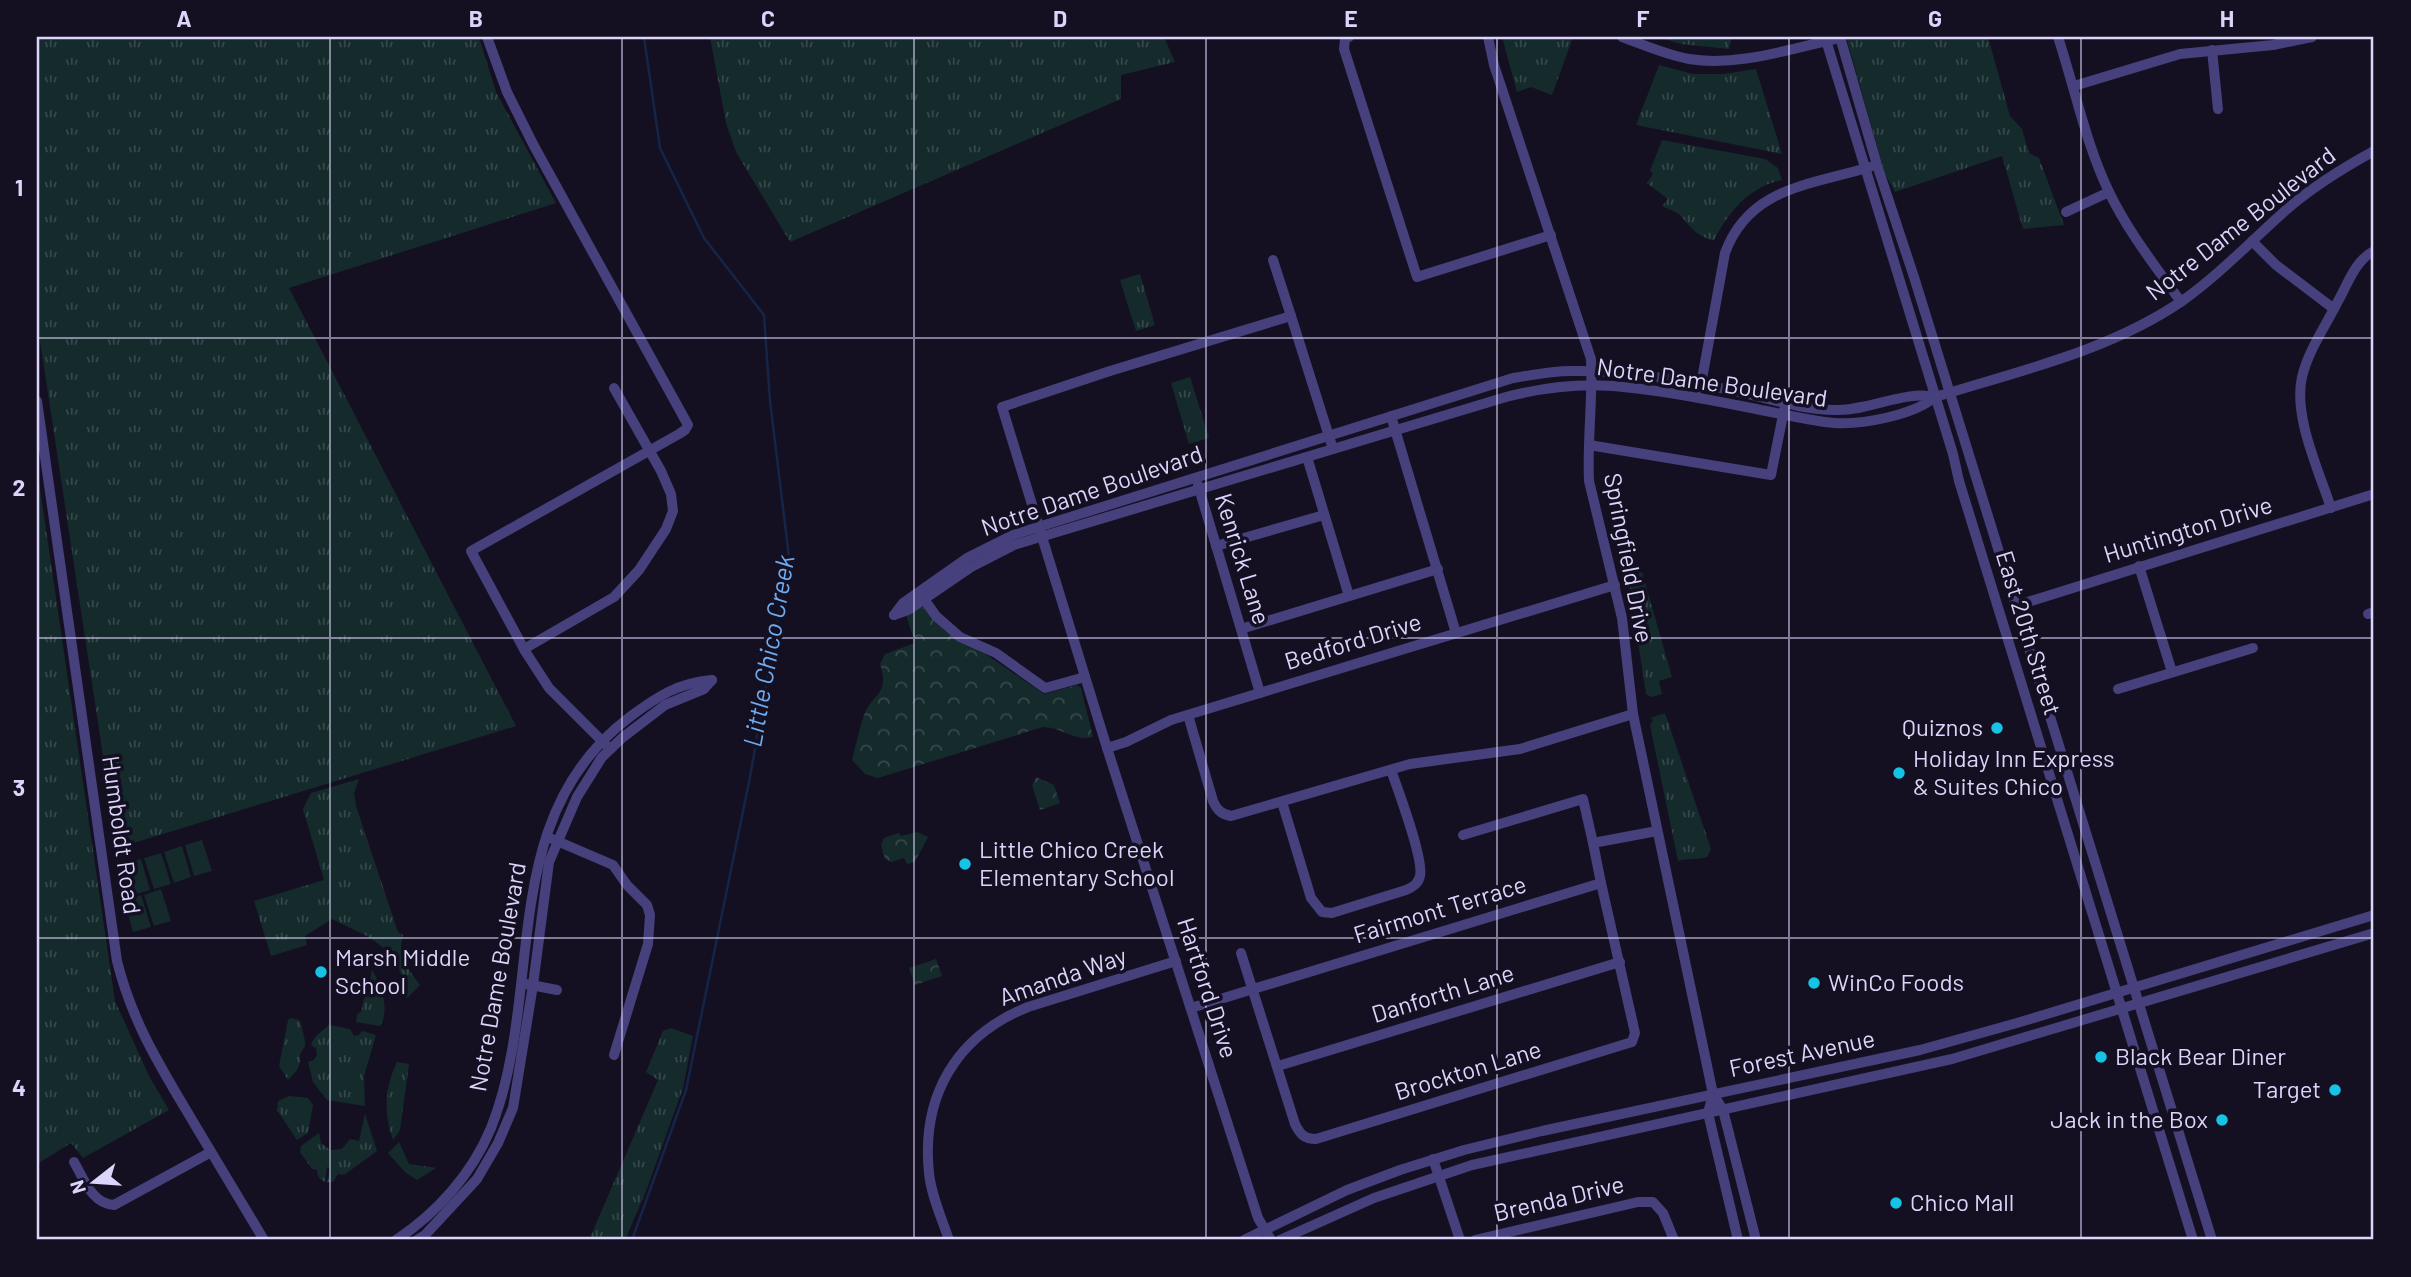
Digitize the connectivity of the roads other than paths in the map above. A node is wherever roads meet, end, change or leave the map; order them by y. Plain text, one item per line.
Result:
1 (486, 37) edge
2 (1349, 37) edge
3 (1488, 37) edge
4 (1622, 37) edge
5 (1840, 37) edge
6 (2058, 37) edge
7 (2312, 37) edge
8 (2300, 38) edge
9 (1826, 39) edge
10 (2212, 50) junction
11 (2074, 86) junction
12 (2218, 110) dead end
13 (2374, 151) edge
14 (1869, 167) junction
15 (2109, 192) junction
16 (1892, 209) junction
17 (2066, 212) dead end
18 (1551, 235) junction
19 (2252, 241) junction
20 (2374, 251) edge
21 (1273, 260) dead end
22 (2181, 302) junction
23 (2334, 309) junction
24 (1291, 316) junction
25 (1591, 371) junction
26 (1701, 384) junction
27 (1592, 385) junction
28 (614, 388) dead end
29 (1949, 392) junction
30 (1698, 397) junction
31 (1935, 397) junction
32 (37, 401) edge
33 (1785, 403) junction
34 (1783, 414) junction
35 (1391, 416) junction
36 (1395, 430) junction
37 (1329, 436) junction
38 (1589, 445) junction
39 (1333, 449) junction
40 (649, 451) junction
41 (1307, 457) junction
42 (1196, 478) junction
43 (1199, 490) junction
44 (2374, 494) edge
45 (2331, 508) junction
46 (1324, 515) junction
47 (1040, 532) junction
48 (1216, 546) junction
49 (2139, 566) junction
50 (1438, 569) junction
51 (1615, 585) junction
52 (1349, 596) junction
53 (2015, 606) junction
54 (1241, 629) junction
55 (1456, 633) junction
56 (2253, 648) dead end
57 (524, 649) junction
58 (2172, 672) junction
59 (1085, 677) junction
60 (2118, 689) dead end
61 (1260, 692) junction
62 (1633, 714) junction
63 (1188, 715) junction
64 (606, 745) junction
65 (1107, 748) junction
66 (1391, 770) junction
67 (1282, 802) junction
68 (1657, 831) junction
69 (1463, 835) dead end
70 (552, 839) junction
71 (1593, 843) junction
72 (1601, 883) junction
73 (2374, 915) edge
74 (2374, 933) edge
75 (1241, 953) dead end
76 (1176, 961) junction
77 (1620, 962) junction
78 (521, 983) junction
79 (533, 985) junction
80 (2134, 988) junction
81 (557, 990) dead end
82 (1252, 990) junction
83 (2117, 993) junction
84 (2139, 1004) junction
85 (1191, 1009) junction
86 (2122, 1010) junction
87 (614, 1055) dead end
88 (1278, 1066) junction
89 (1713, 1094) junction
90 (1723, 1110) junction
91 (1708, 1113) junction
92 (211, 1152) junction
93 (1433, 1159) junction
94 (74, 1163) dead end
95 (2188, 1166) junction
96 (2171, 1170) junction
97 (1438, 1175) junction
98 (2191, 1176) junction
99 (2175, 1182) junction
100 (1264, 1229) junction
101 (264, 1240) edge
102 (396, 1240) edge
103 (417, 1240) edge
104 (949, 1240) edge
105 (1244, 1240) edge
106 (1271, 1240) edge
107 (1280, 1240) edge
108 (1460, 1240) edge
109 (1475, 1240) edge
110 (1674, 1240) edge
111 (1738, 1240) edge
112 (1756, 1240) edge
113 (2193, 1240) edge
114 (2211, 1240) edge

1 - 40 street
2 - 18 street
3 - 18 street, Springfield Drive
4 - 9 street
5 - 9 street
5 - 16 street, East 20th Street
6 - 11 street
7 - 8 street
8 - 10 street
9 - 14 street, East 20th Street
10 - 11 street
10 - 12 street
11 - 15 street
13 - 19 street, Notre Dame Boulevard
14 - 16 street, East 20th Street
14 - 26 street
14 - 31 street, East 20th Street
15 - 17 street
15 - 22 street
16 - 29 street, East 20th Street
18 - 25 street, Springfield Drive
19 - 22 street, Notre Dame Boulevard
19 - 23 street
20 - 23 street
21 - 24 street
22 - 29 street, Notre Dame Boulevard
23 - 45 street
24 - 37 street
24 - 47 street, Hartford Drive
25 - 26 street, Notre Dame Boulevard
25 - 27 street, Springfield Drive
25 - 35 street, Notre Dame Boulevard
26 - 30 street
26 - 33 street, Notre Dame Boulevard
27 - 30 street, Notre Dame Boulevard
27 - 36 street, Notre Dame Boulevard
27 - 38 street, Springfield Drive
28 - 40 street
29 - 31 street, Notre Dame Boulevard
29 - 53 street, East 20th Street
30 - 34 street, Notre Dame Boulevard
31 - 33 street, Notre Dame Boulevard
31 - 34 street, Notre Dame Boulevard
31 - 83 street, East 20th Street
32 - 92 street, Humboldt Road
33 - 34 street
34 - 38 street
35 - 36 street
35 - 37 street, Notre Dame Boulevard
36 - 39 street, Notre Dame Boulevard
36 - 50 street
37 - 39 street
37 - 42 street, Notre Dame Boulevard
38 - 51 street, Springfield Drive
39 - 41 street, Notre Dame Boulevard
40 - 57 street
40 - 57 street
41 - 43 street, Notre Dame Boulevard
41 - 46 street
42 - 43 street, Kenrick Lane
42 - 47 street, Notre Dame Boulevard
43 - 47 street, Notre Dame Boulevard
43 - 48 street, Kenrick Lane
44 - 45 street, Huntington Drive
45 - 49 street, Huntington Drive
46 - 48 street
46 - 52 street
47 - 59 street, Hartford Drive
47 - 59 street, Notre Dame Boulevard
48 - 54 street, Kenrick Lane
49 - 53 street, Huntington Drive
49 - 58 street
50 - 52 street
50 - 55 street
51 - 55 street, Bedford Drive
51 - 62 street, Springfield Drive
52 - 54 street
53 - 80 street, East 20th Street
54 - 61 street, Kenrick Lane
55 - 61 street, Bedford Drive
56 - 58 street
57 - 64 street
58 - 60 street
59 - 65 street, Hartford Drive
61 - 63 street, Bedford Drive
62 - 66 street
62 - 68 street, Springfield Drive
63 - 65 street, Bedford Drive
63 - 67 street
64 - 64 street, Notre Dame Boulevard
64 - 70 street, Notre Dame Boulevard
65 - 76 street, Hartford Drive
66 - 67 street
66 - 67 street
68 - 71 street
68 - 89 street, Springfield Drive
69 - 71 street
70 - 78 street, Notre Dame Boulevard
70 - 79 street, Notre Dame Boulevard
70 - 87 street
71 - 72 street
72 - 77 street
72 - 82 street, Fairmont Terrace
73 - 80 street, Forest Avenue
74 - 84 street, Forest Avenue
75 - 82 street
76 - 85 street, Hartford Drive
76 - 104 street, Amanda Way
77 - 88 street, Danforth Lane
77 - 88 street, Brockton Lane
78 - 79 street
78 - 102 street, Notre Dame Boulevard
79 - 81 street
79 - 103 street, Notre Dame Boulevard
80 - 83 street, Forest Avenue
80 - 84 street, East 20th Street
82 - 85 street, Fairmont Terrace
82 - 88 street
83 - 86 street, East 20th Street
83 - 89 street, Forest Avenue
84 - 86 street, Forest Avenue
84 - 95 street, East 20th Street
85 - 100 street, Hartford Drive
86 - 90 street, Forest Avenue
86 - 96 street, East 20th Street
89 - 90 street, Springfield Drive
89 - 91 street, Springfield Drive
89 - 93 street, Forest Avenue
90 - 91 street, Forest Avenue
90 - 112 street, Springfield Drive
91 - 97 street, Forest Avenue
91 - 111 street, Springfield Drive
92 - 94 street
92 - 101 street, Humboldt Road
93 - 97 street
93 - 100 street, Forest Avenue
95 - 96 street
95 - 98 street, East 20th Street
96 - 99 street, East 20th Street
97 - 107 street, Forest Avenue
97 - 108 street
98 - 99 street
98 - 114 street, East 20th Street
99 - 113 street, East 20th Street
100 - 105 street, Forest Avenue
100 - 106 street, Hartford Drive
109 - 110 street, Brenda Drive

